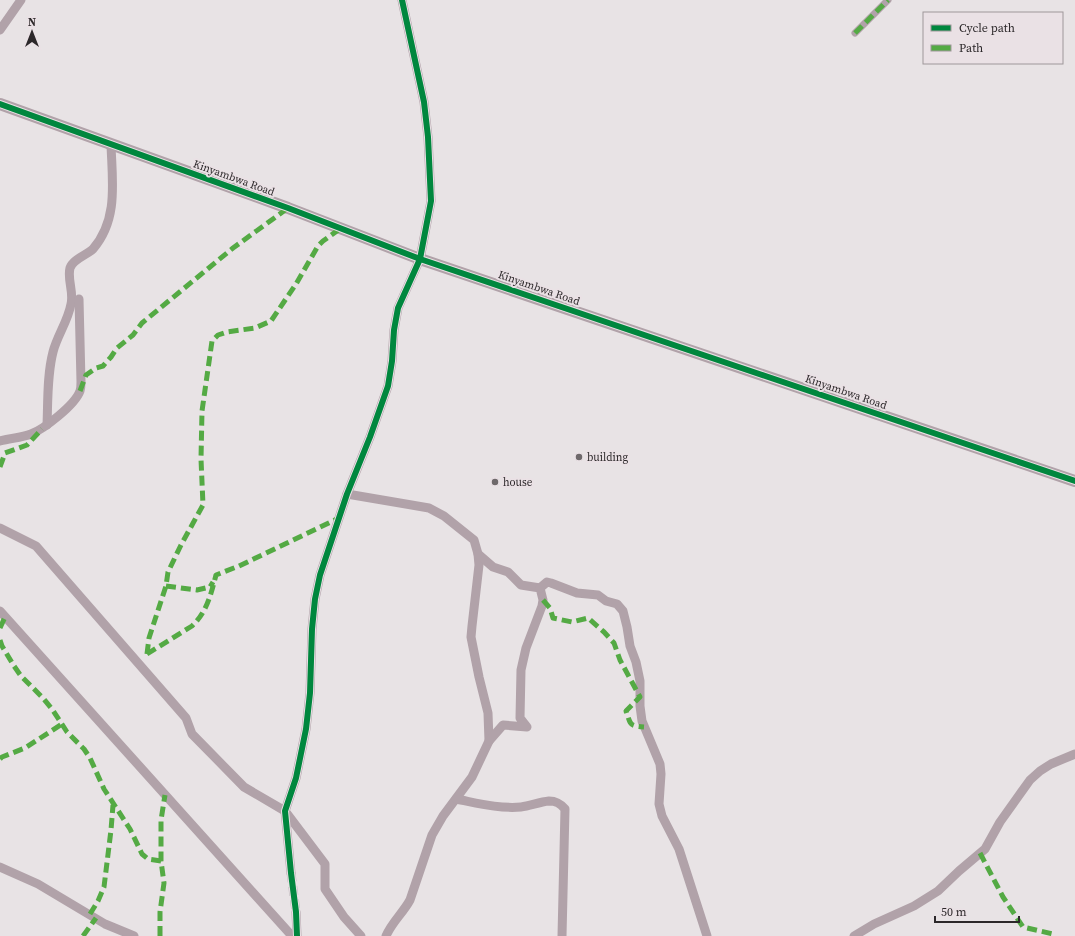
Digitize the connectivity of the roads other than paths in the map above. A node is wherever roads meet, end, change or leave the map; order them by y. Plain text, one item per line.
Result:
1 (21, 0) edge
2 (402, 0) edge
3 (888, 0) edge
4 (0, 30) edge
5 (855, 33) dead end
6 (0, 104) edge
7 (111, 144) junction
8 (420, 259) junction
9 (79, 299) dead end
10 (47, 425) junction
11 (0, 441) edge
12 (1075, 481) edge
13 (347, 494) junction
14 (0, 528) edge
15 (478, 554) junction
16 (540, 588) junction
17 (0, 612) edge
18 (489, 741) junction
19 (1075, 754) edge
20 (456, 799) junction
21 (284, 811) junction
22 (0, 866) edge
23 (291, 873) tunnel mouth
24 (296, 912) tunnel mouth
25 (134, 936) edge
26 (292, 936) edge
27 (297, 936) edge
28 (361, 936) edge
29 (386, 936) edge
30 (562, 936) edge
31 (707, 936) edge
32 (854, 936) edge

1 - 4 street
2 - 8 street
3 - 5 street
6 - 7 street, Kinyambwa Road
7 - 8 street, Kinyambwa Road
7 - 10 street
8 - 12 street, Kinyambwa Road
8 - 13 street
9 - 10 street
10 - 11 street
13 - 15 street
13 - 21 street
14 - 21 street
15 - 16 street
15 - 18 street
16 - 18 street
16 - 31 street
17 - 26 street
18 - 20 street
19 - 32 street
20 - 29 street
20 - 30 street
21 - 23 street
21 - 28 street
22 - 25 street
24 - 27 street

